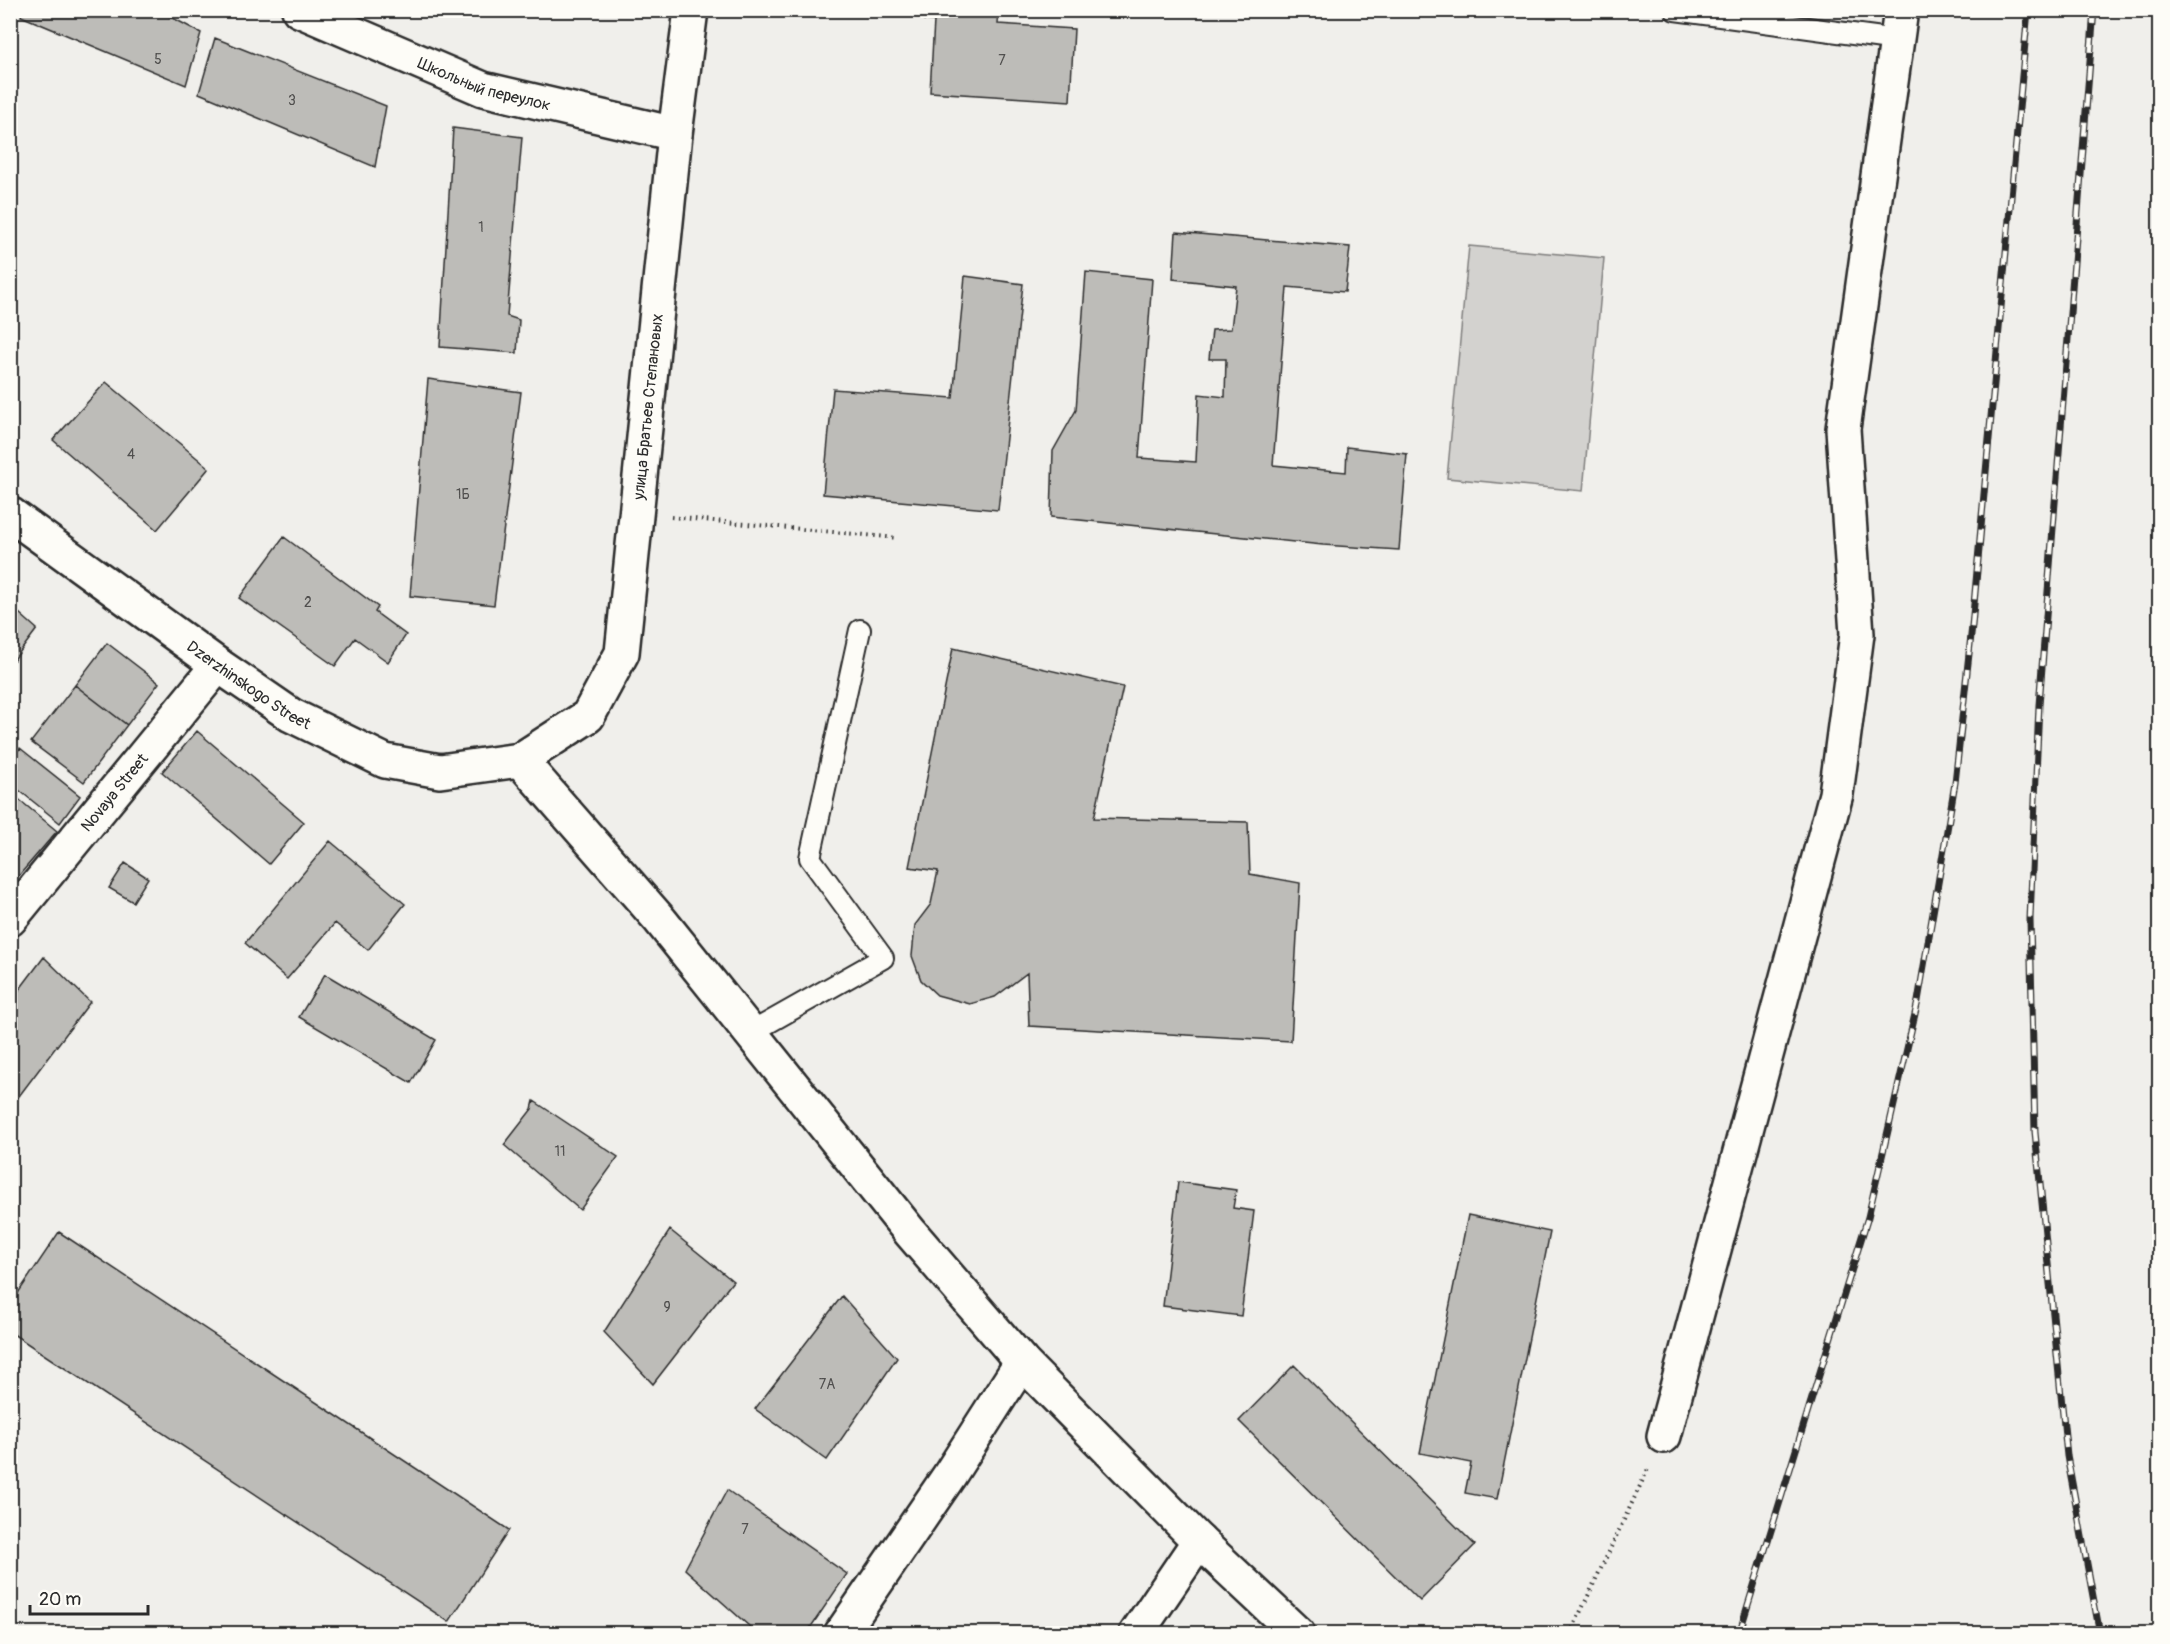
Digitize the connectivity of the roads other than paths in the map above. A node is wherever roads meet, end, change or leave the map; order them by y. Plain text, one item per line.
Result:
1 (299, 10) edge
2 (691, 10) edge
3 (1675, 10) edge
4 (1899, 25) edge
5 (675, 134) junction
6 (10, 514) edge
7 (860, 630) dead end
8 (218, 665) junction
9 (520, 760) junction
10 (10, 919) edge
11 (750, 1032) junction
12 (1022, 1362) junction
13 (1664, 1436) road end
14 (1199, 1541) junction
15 (841, 1634) edge
16 (1136, 1634) edge
17 (1298, 1634) edge

1 - 5 street, Школьный переулок
2 - 5 street, улица Братьев Степановых
3 - 4 lane
4 - 13 street
5 - 9 street, улица Братьев Степановых
6 - 8 street, Dzerzhinskogo Street
7 - 11 lane
8 - 9 street, Dzerzhinskogo Street
8 - 10 street, Novaya Street
9 - 11 street
11 - 12 street
12 - 14 street
12 - 15 street
14 - 16 street
14 - 17 street

